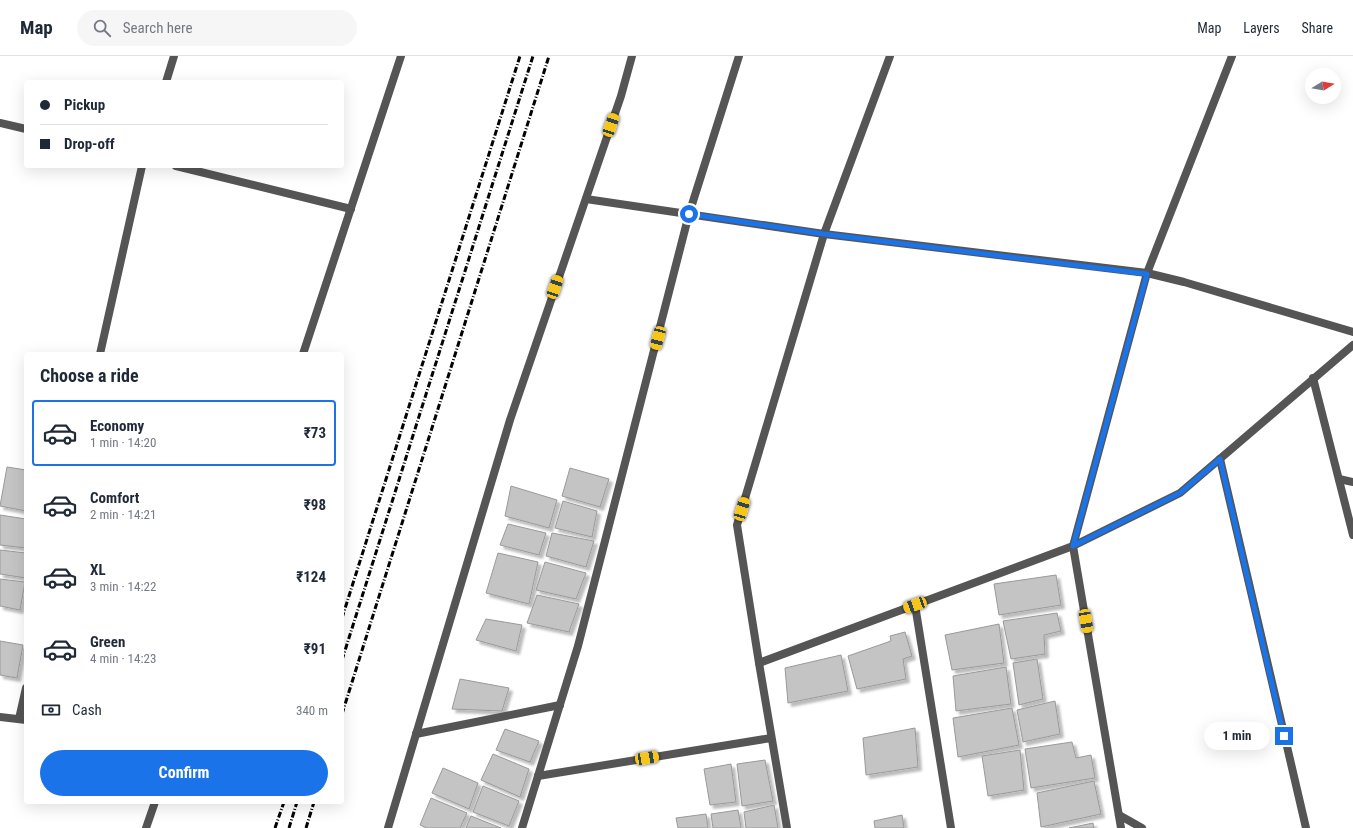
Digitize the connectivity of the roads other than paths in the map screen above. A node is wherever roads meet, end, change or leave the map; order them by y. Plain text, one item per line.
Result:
1 (174, 56) edge
2 (401, 56) edge
3 (632, 56) edge
4 (739, 56) edge
5 (890, 56) edge
6 (1232, 56) edge
7 (167, 80) edge
8 (0, 123) edge
9 (24, 129) edge
10 (142, 168) edge
11 (184, 168) edge
12 (586, 198) junction
13 (351, 209) junction
14 (689, 214) junction
15 (824, 234) junction
16 (1147, 274) junction
17 (1353, 332) edge
18 (1353, 345) edge
19 (100, 352) edge
20 (304, 352) edge
21 (1314, 378) junction
22 (1220, 459) junction
23 (1339, 479) junction
24 (1353, 482) edge
25 (1353, 535) edge
26 (1073, 546) junction
27 (915, 605) junction
28 (759, 663) junction
29 (24, 704) edge
30 (560, 705) junction
31 (0, 717) edge
32 (22, 720) edge
33 (416, 734) junction
34 (771, 738) junction
35 (538, 776) junction
36 (154, 804) edge
37 (1119, 815) junction
38 (146, 828) edge
39 (388, 828) edge
40 (522, 828) edge
41 (787, 828) edge
42 (951, 828) edge
43 (1121, 828) edge
44 (1142, 828) edge
45 (1306, 828) edge

1 - 7 street
2 - 13 street
3 - 12 street
4 - 14 street
5 - 15 street
6 - 16 street
8 - 9 street
10 - 19 street
11 - 13 street
12 - 14 street
12 - 33 street
13 - 20 street
14 - 15 street
14 - 30 street
15 - 16 street
15 - 28 street
16 - 17 street
16 - 26 street
18 - 21 street
21 - 22 street
21 - 23 street
22 - 26 street
22 - 45 street
23 - 24 street
23 - 25 street
26 - 27 street
26 - 37 street
27 - 28 street
27 - 42 street
28 - 34 street
29 - 32 street
30 - 33 street
30 - 35 street
31 - 32 street
33 - 39 street
34 - 35 street
34 - 41 street
35 - 40 street
36 - 38 street
37 - 43 street
37 - 44 street

